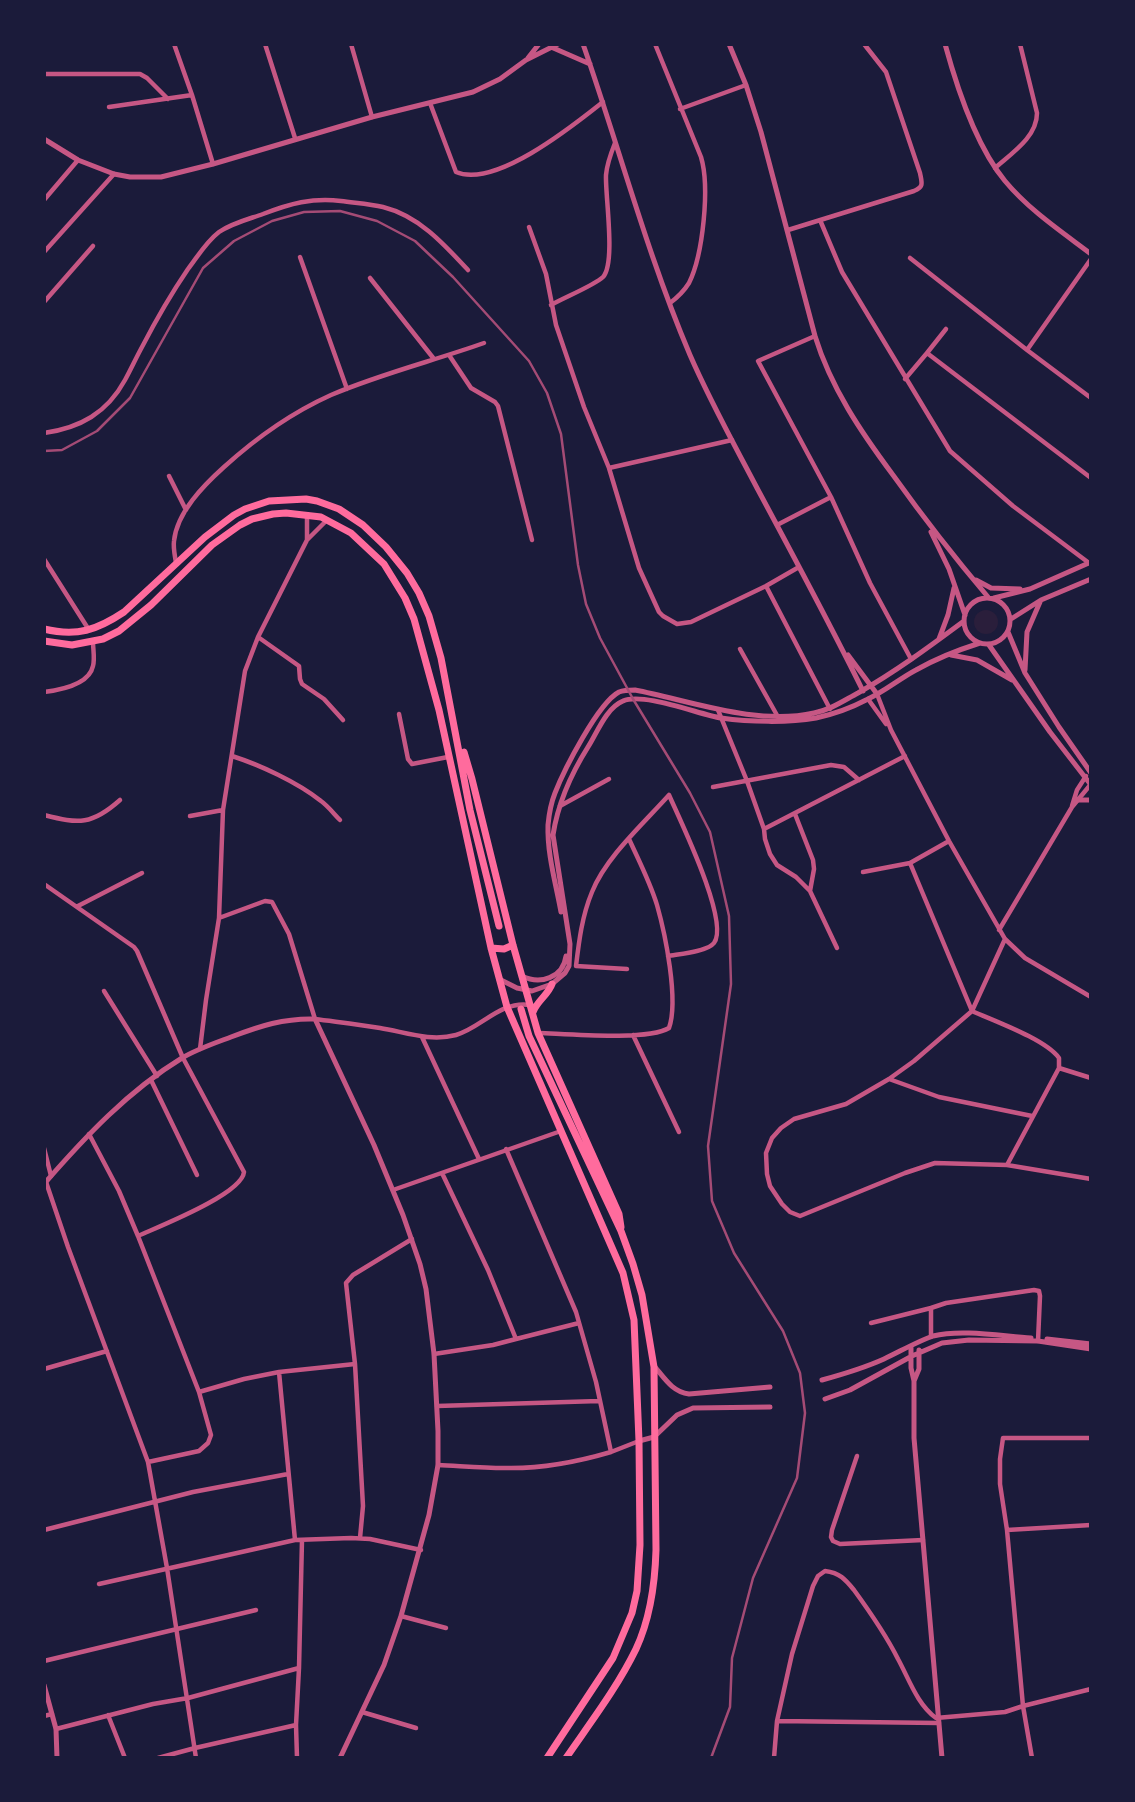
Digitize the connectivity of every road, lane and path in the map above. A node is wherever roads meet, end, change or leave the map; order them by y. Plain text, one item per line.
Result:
1 (174, 44) edge
2 (264, 44) edge
3 (351, 44) edge
4 (539, 44) edge
5 (583, 44) edge
6 (655, 44) edge
7 (729, 44) edge
8 (864, 44) edge
9 (945, 44) edge
10 (1020, 44) edge
11 (555, 45) edge
12 (526, 60) junction
13 (590, 64) junction
14 (44, 74) edge
15 (746, 85) junction
16 (192, 95) junction
17 (167, 99) junction
18 (603, 101) junction
19 (430, 103) junction
20 (109, 107) dead end
21 (680, 109) junction
22 (372, 117) junction
23 (295, 138) junction
24 (44, 139) edge
25 (616, 142) junction
26 (78, 160) junction
27 (213, 164) junction
28 (995, 168) junction
29 (114, 174) junction
30 (44, 200) edge
31 (820, 220) junction
32 (529, 227) dead end
33 (788, 230) junction
34 (93, 246) dead end
35 (44, 252) edge
36 (300, 257) dead end
37 (1091, 257) edge
38 (910, 258) dead end
39 (468, 270) dead end
40 (370, 278) dead end
41 (44, 302) edge
42 (670, 303) junction
43 (551, 305) junction
44 (946, 329) dead end
45 (815, 336) junction
46 (484, 343) dead end
47 (1027, 350) junction
48 (928, 353) junction
49 (449, 355) junction
50 (434, 359) junction
51 (905, 379) junction
52 (347, 389) junction
53 (1091, 398) edge
54 (44, 433) edge
55 (732, 440) junction
56 (609, 468) junction
57 (169, 476) dead end
58 (1091, 478) edge
59 (831, 497) junction
60 (186, 510) junction
61 (307, 514) junction
62 (328, 519) junction
63 (927, 523) junction
64 (777, 525) junction
65 (307, 540) junction
66 (532, 540) dead end
67 (44, 559) edge
68 (1090, 563) edge
69 (176, 564) junction
70 (799, 567) junction
71 (973, 579) junction
72 (1091, 579) edge
73 (955, 585) junction
74 (766, 586) junction
75 (1030, 589) junction
76 (991, 598) junction
77 (1041, 600) junction
78 (964, 618) junction
79 (1011, 620) junction
80 (44, 629) edge
81 (89, 631) junction
82 (1008, 632) junction
83 (258, 637) junction
84 (93, 641) junction
85 (938, 641) junction
86 (44, 642) edge
87 (980, 643) junction
88 (840, 644) junction
89 (989, 645) junction
90 (740, 649) dead end
91 (948, 654) junction
92 (912, 660) junction
93 (1025, 673) junction
94 (1014, 681) junction
95 (871, 685) junction
96 (863, 690) junction
97 (44, 692) edge
98 (877, 694) junction
99 (868, 699) junction
100 (830, 709) junction
101 (718, 710) junction
102 (399, 714) dead end
103 (721, 718) junction
104 (779, 718) junction
105 (343, 720) dead end
106 (455, 728) junction
107 (891, 730) junction
108 (232, 756) junction
109 (905, 756) junction
110 (449, 757) junction
111 (1091, 772) edge
112 (1085, 777) junction
113 (609, 779) dead end
114 (859, 779) junction
115 (747, 781) junction
116 (1091, 784) edge
117 (713, 787) dead end
118 (120, 800) dead end
119 (1078, 800) junction
120 (1091, 800) edge
121 (559, 807) junction
122 (1072, 807) junction
123 (223, 810) junction
124 (795, 814) junction
125 (44, 815) edge
126 (190, 816) dead end
127 (340, 820) dead end
128 (764, 829) junction
129 (629, 839) junction
130 (949, 841) junction
131 (910, 863) junction
132 (863, 872) dead end
133 (142, 873) dead end
134 (44, 884) edge
135 (810, 891) junction
136 (78, 906) junction
137 (219, 918) junction
138 (499, 926) dead end
139 (999, 930) junction
140 (1005, 939) junction
141 (513, 945) junction
142 (491, 948) junction
143 (838, 948) dead end
144 (668, 956) junction
145 (570, 966) junction
146 (627, 969) dead end
147 (522, 976) junction
148 (498, 978) junction
149 (552, 985) junction
150 (526, 991) junction
151 (104, 992) dead end
152 (1091, 997) edge
153 (507, 1007) junction
154 (520, 1009) dead end
155 (531, 1009) junction
156 (972, 1011) junction
157 (315, 1019) junction
158 (538, 1033) junction
159 (633, 1035) junction
160 (422, 1037) junction
161 (200, 1049) junction
162 (183, 1058) junction
163 (1059, 1068) junction
164 (157, 1076) junction
165 (1091, 1078) edge
166 (889, 1079) junction
167 (151, 1080) junction
168 (1032, 1116) junction
169 (561, 1131) junction
170 (679, 1132) dead end
171 (89, 1134) junction
172 (44, 1148) edge
173 (506, 1149) junction
174 (479, 1159) junction
175 (1007, 1165) junction
176 (442, 1173) junction
177 (197, 1175) dead end
178 (51, 1176) junction
179 (1091, 1179) edge
180 (45, 1183) edge
181 (393, 1190) junction
182 (621, 1231) junction
183 (138, 1236) junction
184 (412, 1239) junction
185 (931, 1308) junction
186 (579, 1323) junction
187 (871, 1323) dead end
188 (931, 1337) junction
189 (516, 1339) junction
190 (1038, 1340) junction
191 (918, 1343) junction
192 (911, 1346) junction
193 (1091, 1346) edge
194 (107, 1350) junction
195 (919, 1353) junction
196 (434, 1354) junction
197 (912, 1356) junction
198 (355, 1364) junction
199 (654, 1367) junction
200 (44, 1369) edge
201 (279, 1372) junction
202 (822, 1380) dead end
203 (914, 1381) junction
204 (770, 1387) dead end
205 (199, 1392) junction
206 (824, 1399) dead end
207 (599, 1401) junction
208 (437, 1406) junction
209 (770, 1407) dead end
210 (654, 1437) junction
211 (1091, 1438) edge
212 (639, 1441) junction
213 (611, 1452) junction
214 (857, 1456) dead end
215 (148, 1462) junction
216 (438, 1465) junction
217 (288, 1474) junction
218 (156, 1503) junction
219 (1091, 1525) edge
220 (44, 1530) edge
221 (1007, 1530) junction
222 (360, 1538) junction
223 (295, 1540) junction
224 (302, 1540) junction
225 (923, 1540) junction
226 (421, 1550) junction
227 (167, 1568) junction
228 (99, 1584) dead end
229 (256, 1610) dead end
230 (401, 1616) junction
231 (446, 1628) dead end
232 (176, 1629) junction
233 (44, 1661) edge
234 (299, 1668) junction
235 (44, 1685) edge
236 (1091, 1689) edge
237 (188, 1698) junction
238 (1023, 1706) junction
239 (362, 1712) junction
240 (52, 1714) junction
241 (107, 1715) junction
242 (44, 1716) edge
243 (777, 1721) junction
244 (939, 1721) junction
245 (296, 1725) junction
246 (416, 1728) dead end
247 (56, 1729) junction
248 (195, 1748) junction
249 (57, 1758) edge
250 (125, 1758) edge
251 (158, 1758) edge
252 (196, 1758) edge
253 (297, 1758) edge
254 (340, 1758) edge
255 (547, 1758) edge
256 (566, 1758) edge
257 (774, 1758) edge
258 (942, 1758) edge
259 (1032, 1758) edge

1 - 16 street
2 - 23 street
3 - 22 street
4 - 12 street
5 - 13 street
6 - 21 street
7 - 15 street
8 - 31 street
9 - 28 street
10 - 28 street
11 - 12 street
11 - 13 street
12 - 19 street
13 - 18 street
14 - 17 street
15 - 21 street
15 - 33 street
16 - 17 street
16 - 27 street
17 - 20 street
18 - 19 street
18 - 25 street
19 - 22 street
21 - 42 street
22 - 23 street
23 - 27 street
24 - 26 street
25 - 42 street
25 - 43 street
26 - 29 street
26 - 30 street
27 - 29 street
28 - 37 street
29 - 35 street
31 - 33 street
31 - 51 street
32 - 43 street
33 - 45 street
34 - 41 street
36 - 52 street
37 - 47 street
38 - 47 street
39 - 54 street
40 - 50 street
42 - 55 street
43 - 56 street
44 - 48 street
45 - 59 street
45 - 63 street
46 - 49 street
47 - 53 street
48 - 51 street
48 - 58 street
49 - 50 street
49 - 66 street
50 - 52 street
51 - 68 street
52 - 60 street
55 - 56 street
55 - 64 street
56 - 74 street
57 - 60 street
59 - 64 street
59 - 92 street
60 - 69 street
61 - 62 highway
61 - 65 street
61 - 84 highway
62 - 65 street
62 - 110 highway
63 - 71 street
63 - 73 street
64 - 70 street
65 - 83 street
67 - 81 street
68 - 75 street
69 - 81 highway
69 - 106 highway
70 - 74 street
70 - 88 street
71 - 75 street
71 - 76 street
72 - 77 street
73 - 78 street
73 - 85 street
74 - 100 street
75 - 76 street
76 - 78 street
76 - 79 street
77 - 79 street
77 - 93 street
78 - 85 street
78 - 87 street
79 - 82 street
80 - 81 highway
82 - 89 street
82 - 93 street
83 - 105 street
83 - 108 street
84 - 86 highway
84 - 97 street
85 - 92 street
87 - 89 street
87 - 91 street
88 - 95 street
88 - 96 street
89 - 94 street
90 - 104 street
91 - 94 street
91 - 98 street
92 - 95 street
93 - 111 street
94 - 112 street
95 - 96 street
95 - 98 street
96 - 99 street
96 - 100 street
98 - 99 street
98 - 107 street
99 - 104 street
99 - 107 street
100 - 104 street
101 - 103 street
101 - 104 street
101 - 145 street
102 - 110 street
103 - 104 street
103 - 115 street
103 - 121 street
106 - 138 highway
106 - 141 highway
107 - 109 street
108 - 123 street
108 - 127 street
109 - 114 street
109 - 130 street
110 - 142 highway
111 - 112 street
112 - 116 street
112 - 122 street
113 - 121 street
114 - 115 street
114 - 124 street
115 - 117 street
115 - 128 street
116 - 119 street
118 - 125 street
119 - 120 street
119 - 122 street
121 - 145 street
122 - 139 street
123 - 126 street
123 - 137 street
124 - 128 street
124 - 135 street
128 - 135 street
129 - 144 street
129 - 144 street
129 - 145 street
130 - 131 street
130 - 139 street
131 - 132 street
131 - 156 street
133 - 136 street
134 - 136 street
135 - 143 street
136 - 162 street
137 - 157 street
137 - 161 street
139 - 140 street
140 - 152 street
140 - 156 street
141 - 142 highway
141 - 147 highway
142 - 148 highway
144 - 159 street
145 - 146 street
145 - 147 street
145 - 149 street
147 - 150 highway
148 - 150 street
148 - 153 highway
149 - 150 street
149 - 155 highway
150 - 155 highway
151 - 164 street
153 - 155 street
153 - 160 street
153 - 169 highway
154 - 182 highway
155 - 158 highway
156 - 163 street
156 - 166 street
157 - 160 street
157 - 161 street
157 - 181 street
158 - 159 street
158 - 182 highway
159 - 170 street
160 - 174 street
161 - 162 street
162 - 164 street
162 - 183 street
163 - 165 street
163 - 168 street
164 - 167 street
166 - 168 street
166 - 175 street
167 - 171 street
167 - 177 street
168 - 175 street
169 - 173 street
169 - 212 highway
171 - 178 street
171 - 183 street
172 - 178 street
173 - 174 street
173 - 186 street
174 - 176 street
175 - 179 street
176 - 181 street
176 - 189 street
178 - 180 street
180 - 194 street
181 - 184 street
182 - 199 highway
183 - 205 street
184 - 196 street
184 - 198 street
185 - 187 street
185 - 188 street
185 - 190 street
186 - 189 street
186 - 207 street
188 - 190 street
188 - 191 street
189 - 196 street
190 - 193 street
190 - 195 street
191 - 192 street
191 - 195 street
192 - 197 street
192 - 202 street
194 - 200 street
194 - 215 street
195 - 197 street
195 - 203 street
196 - 208 street
197 - 203 street
197 - 206 street
198 - 201 street
198 - 222 street
199 - 204 street
199 - 210 highway
201 - 205 street
201 - 217 street
203 - 225 street
205 - 215 street
207 - 208 street
207 - 213 street
208 - 216 street
209 - 210 street
210 - 212 street
210 - 256 highway
211 - 221 street
212 - 213 street
212 - 255 highway
213 - 216 street
214 - 225 street
215 - 218 street
216 - 226 street
217 - 218 street
217 - 223 street
218 - 220 street
218 - 227 street
219 - 221 street
221 - 238 street
222 - 224 street
222 - 226 street
223 - 224 street
223 - 227 street
224 - 234 street
225 - 244 street
226 - 230 street
227 - 228 street
227 - 232 street
229 - 232 street
230 - 231 street
230 - 239 street
232 - 233 street
232 - 237 street
234 - 237 street
234 - 245 street
235 - 240 street
236 - 238 street
237 - 241 street
237 - 248 street
238 - 244 street
238 - 259 street
239 - 246 street
239 - 254 street
240 - 242 street
240 - 247 street
241 - 247 street
241 - 250 street
243 - 244 street
243 - 244 street
243 - 257 street
244 - 258 street
245 - 248 street
245 - 253 street
247 - 249 street
248 - 251 street
248 - 252 street

